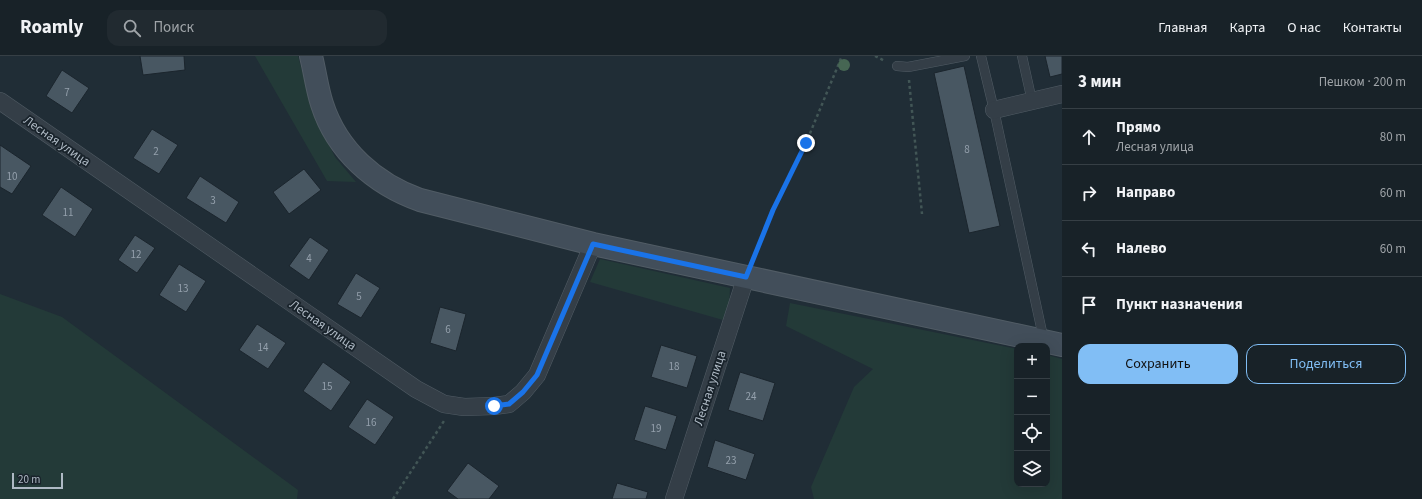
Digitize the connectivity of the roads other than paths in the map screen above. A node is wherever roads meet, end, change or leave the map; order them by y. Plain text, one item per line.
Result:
1 (311, 56) edge
2 (965, 56) edge
3 (980, 56) edge
4 (1022, 56) edge
5 (897, 66) dead end
6 (1062, 94) edge
7 (0, 101) edge
8 (1032, 101) junction
9 (994, 110) junction
10 (593, 244) junction
11 (746, 277) junction
12 (1053, 343) edge
13 (674, 499) edge

1 - 10 street
2 - 5 lane
3 - 9 lane
4 - 8 lane
6 - 8 street
7 - 10 street, Лесная улица
8 - 9 street
9 - 12 lane
10 - 11 street
11 - 12 street
11 - 13 street, Лесная улица

